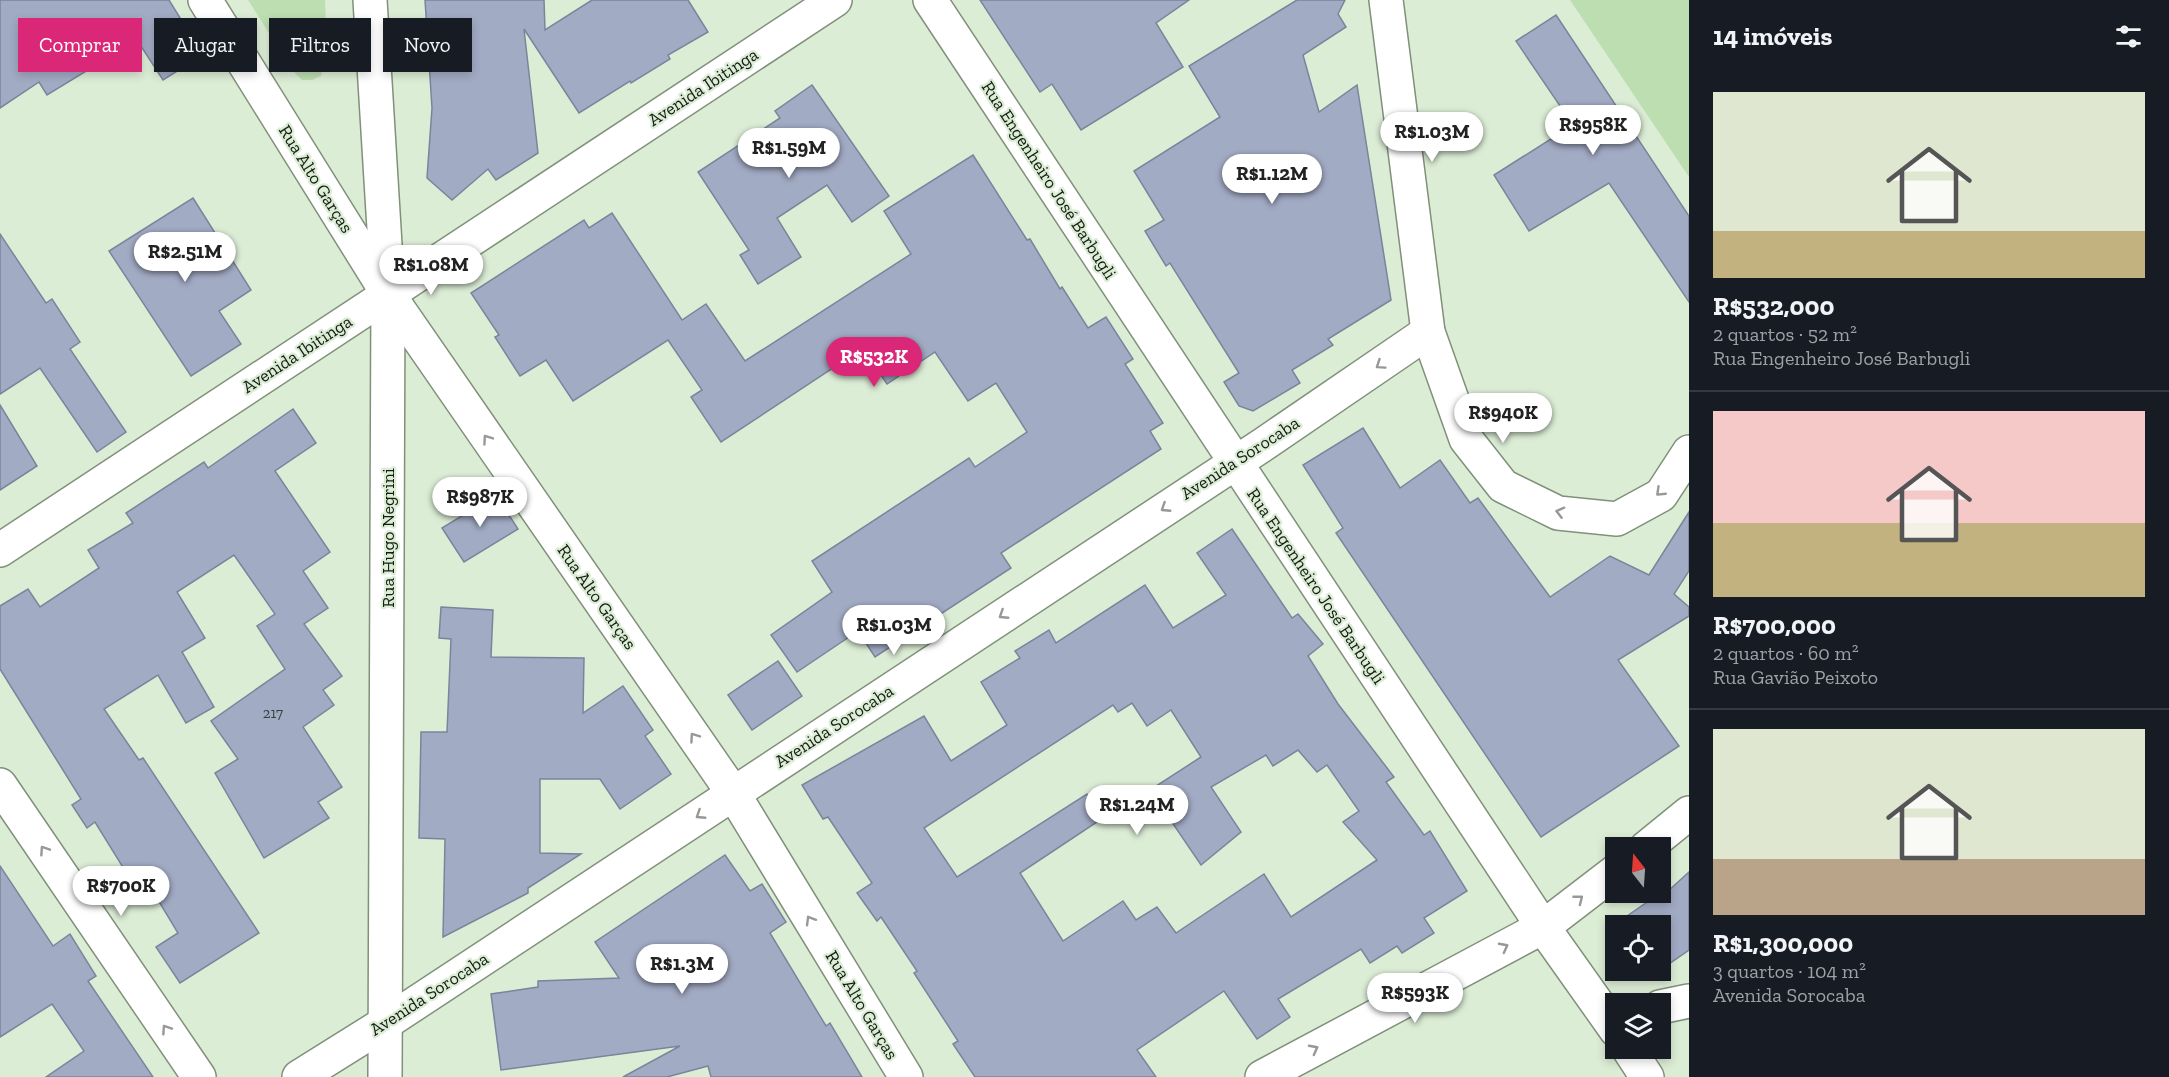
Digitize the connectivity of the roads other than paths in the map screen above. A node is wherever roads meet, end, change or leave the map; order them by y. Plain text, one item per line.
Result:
1 (205, 0) edge
2 (370, 0) edge
3 (835, 0) edge
4 (930, 0) edge
5 (1386, 0) edge
6 (388, 294) junction
7 (1428, 332) junction
8 (1689, 452) edge
9 (1235, 463) junction
10 (0, 550) edge
11 (0, 785) edge
12 (733, 794) junction
13 (1689, 813) edge
14 (1660, 837) edge
15 (1605, 879) edge
16 (1543, 927) junction
17 (1689, 1000) edge
18 (1671, 1004) edge
19 (1605, 1011) edge
20 (387, 1022) junction
21 (1635, 1059) edge
22 (321, 1072) edge
23 (199, 1077) edge
24 (385, 1077) edge
25 (906, 1077) edge
26 (1262, 1077) edge
27 (1647, 1077) edge

1 - 6 street, Rua Alto Garças
2 - 6 street, Rua Hugo Negrini
3 - 6 street, Avenida Ibitinga
4 - 9 street, Rua Engenheiro José Barbugli
5 - 7 street
6 - 10 street, Avenida Ibitinga
12 -> 6 street, Rua Alto Garças
6 - 20 street, Rua Hugo Negrini
8 -> 7 street
7 -> 9 street, Avenida Sorocaba
9 -> 12 street, Avenida Sorocaba
9 - 16 street, Rua Engenheiro José Barbugli
23 -> 11 street
12 -> 20 street, Avenida Sorocaba
25 -> 12 street, Rua Alto Garças
13 - 14 street
16 -> 15 street
16 - 19 street, Rua Engenheiro José Barbugli
26 -> 16 street
17 - 18 street
20 - 22 street, Avenida Sorocaba
20 - 24 street, Rua Hugo Negrini
21 - 27 street

